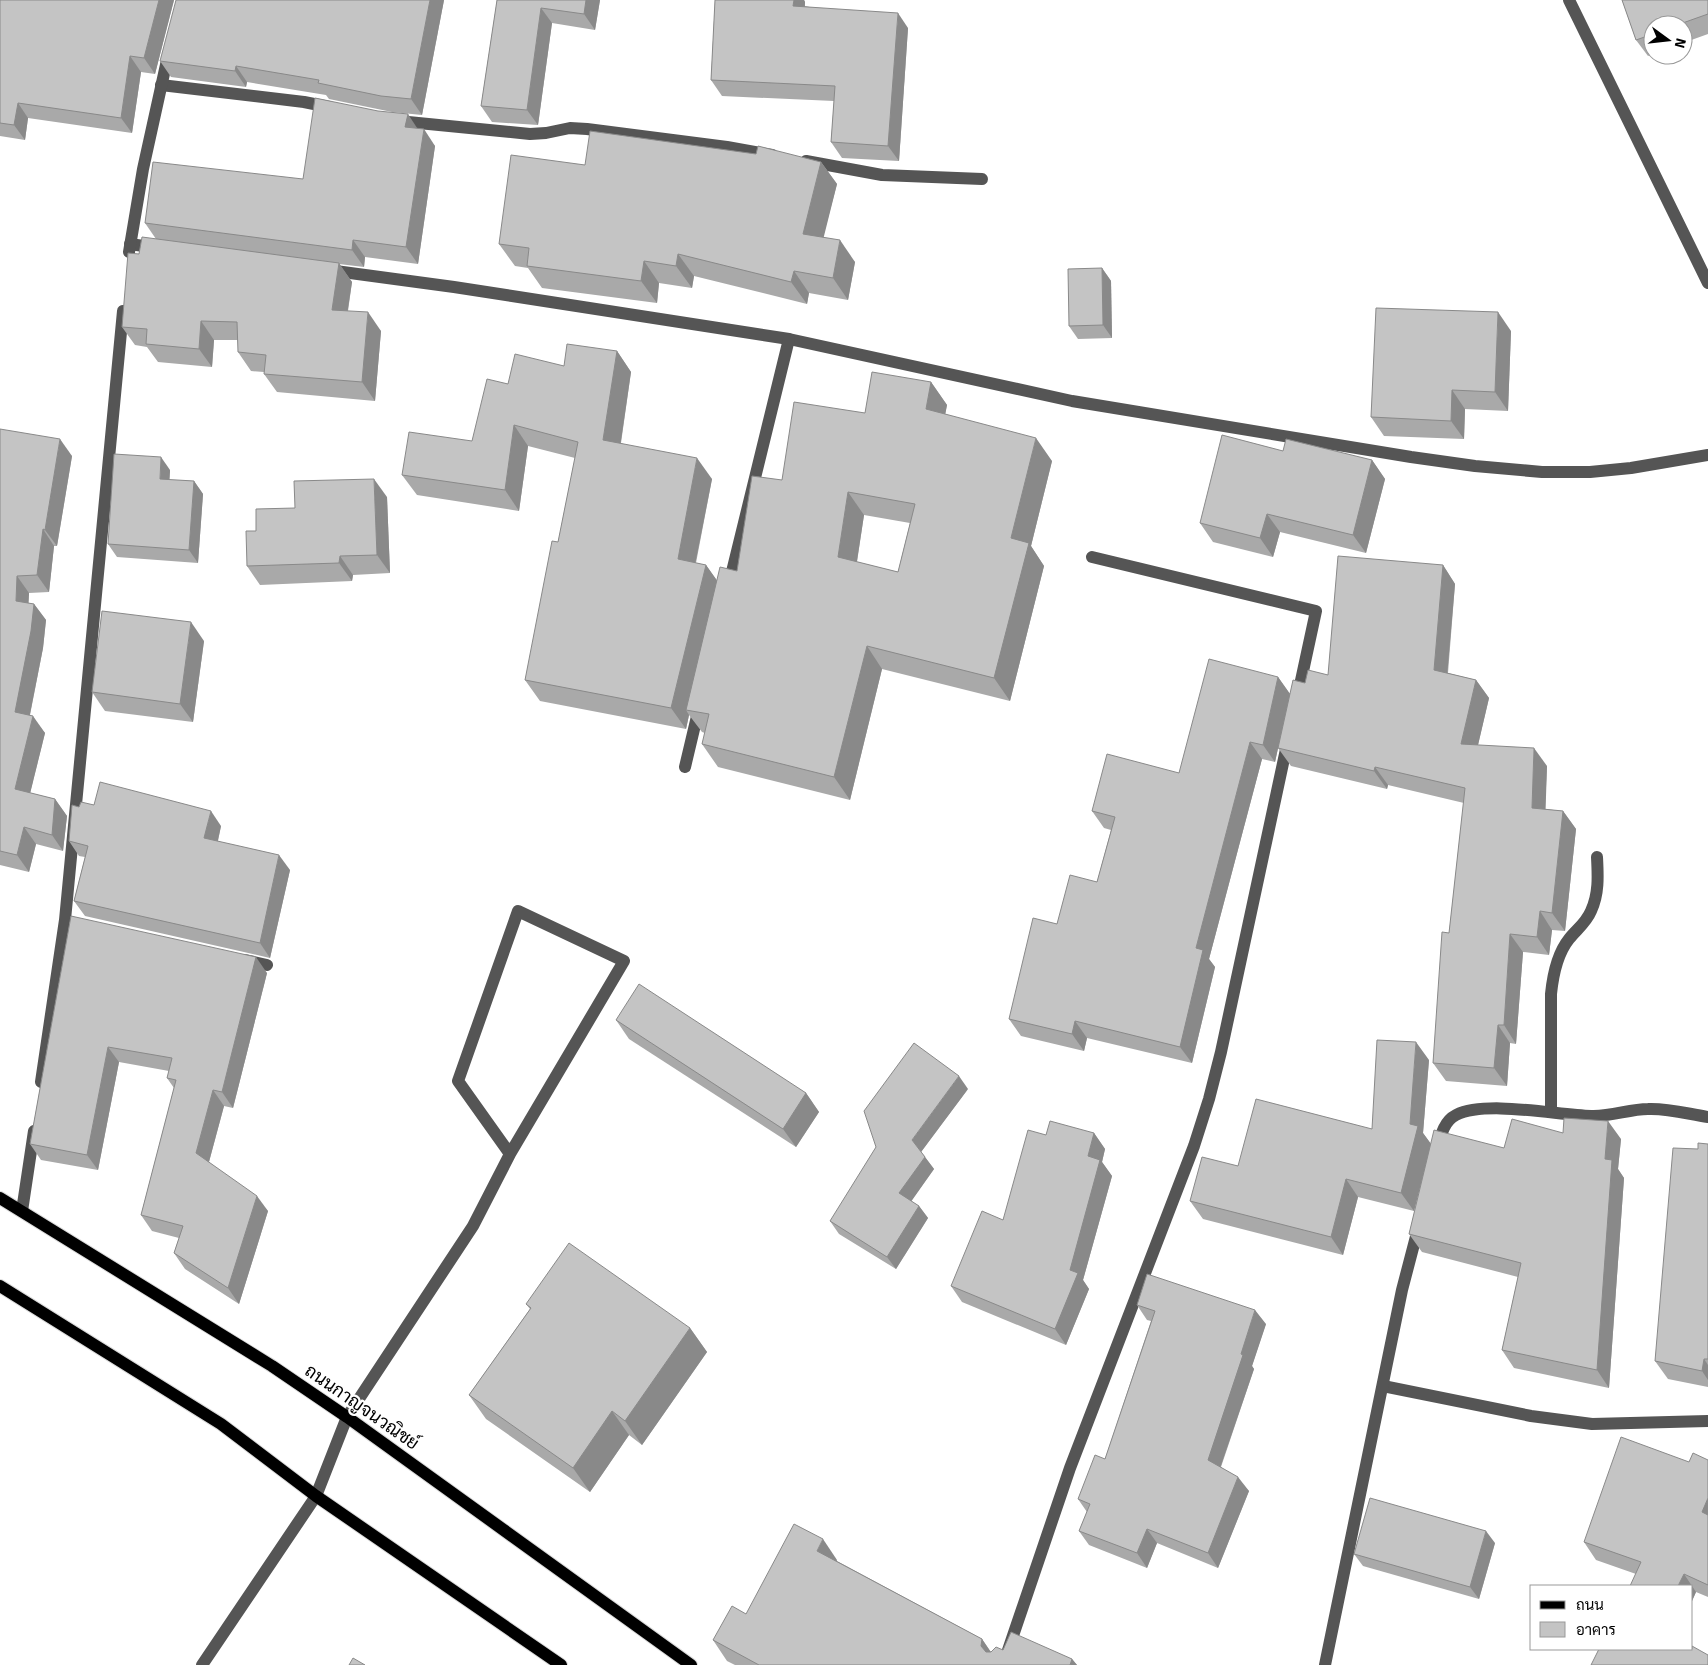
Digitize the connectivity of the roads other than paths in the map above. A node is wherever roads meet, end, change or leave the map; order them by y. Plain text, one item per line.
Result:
1 (1569, 0) edge
2 (172, 38) edge
3 (161, 84) junction
4 (344, 110) edge
5 (383, 118) edge
6 (982, 179) dead end
7 (130, 244) junction
8 (169, 249) edge
9 (128, 264) edge
10 (316, 269) edge
11 (1708, 283) edge
12 (125, 294) edge
13 (789, 339) junction
14 (1708, 455) edge
15 (1092, 557) dead end
16 (726, 596) edge
17 (701, 700) edge
18 (1295, 707) edge
19 (1291, 726) edge
20 (685, 767) dead end
21 (1598, 857) dead end
22 (229, 956) edge
23 (267, 965) dead end
24 (40, 1094) edge
25 (1551, 1111) junction
26 (37, 1114) edge
27 (1708, 1117) edge
28 (510, 1154) junction
29 (1436, 1156) edge
30 (0, 1198) edge
31 (22, 1210) junction
32 (1421, 1214) edge
33 (0, 1286) edge
34 (1383, 1386) junction
35 (347, 1417) junction
36 (1708, 1421) edge
37 (316, 1496) junction
38 (202, 1665) edge
39 (561, 1665) edge
40 (691, 1665) edge
41 (1003, 1665) edge
42 (1325, 1665) edge

1 - 11 street
2 - 3 street
3 - 4 street
3 - 7 street
5 - 6 street
7 - 8 street
7 - 9 street
10 - 13 street
12 - 24 street
13 - 14 street
13 - 16 street
15 - 18 street
17 - 20 street
19 - 41 street
21 - 25 street
22 - 23 street
25 - 27 street
25 - 29 street
26 - 31 street
28 - 28 street
28 - 35 street
30 - 31 main road, ถนนกาญจนวณิชย์
31 - 35 main road, ถนนกาญจนวณิชย์
32 - 34 street
33 - 37 main road
34 - 36 street
34 - 42 street
35 - 37 street
35 - 40 main road, ถนนกาญจนวณิชย์
37 - 38 street
37 - 39 main road

